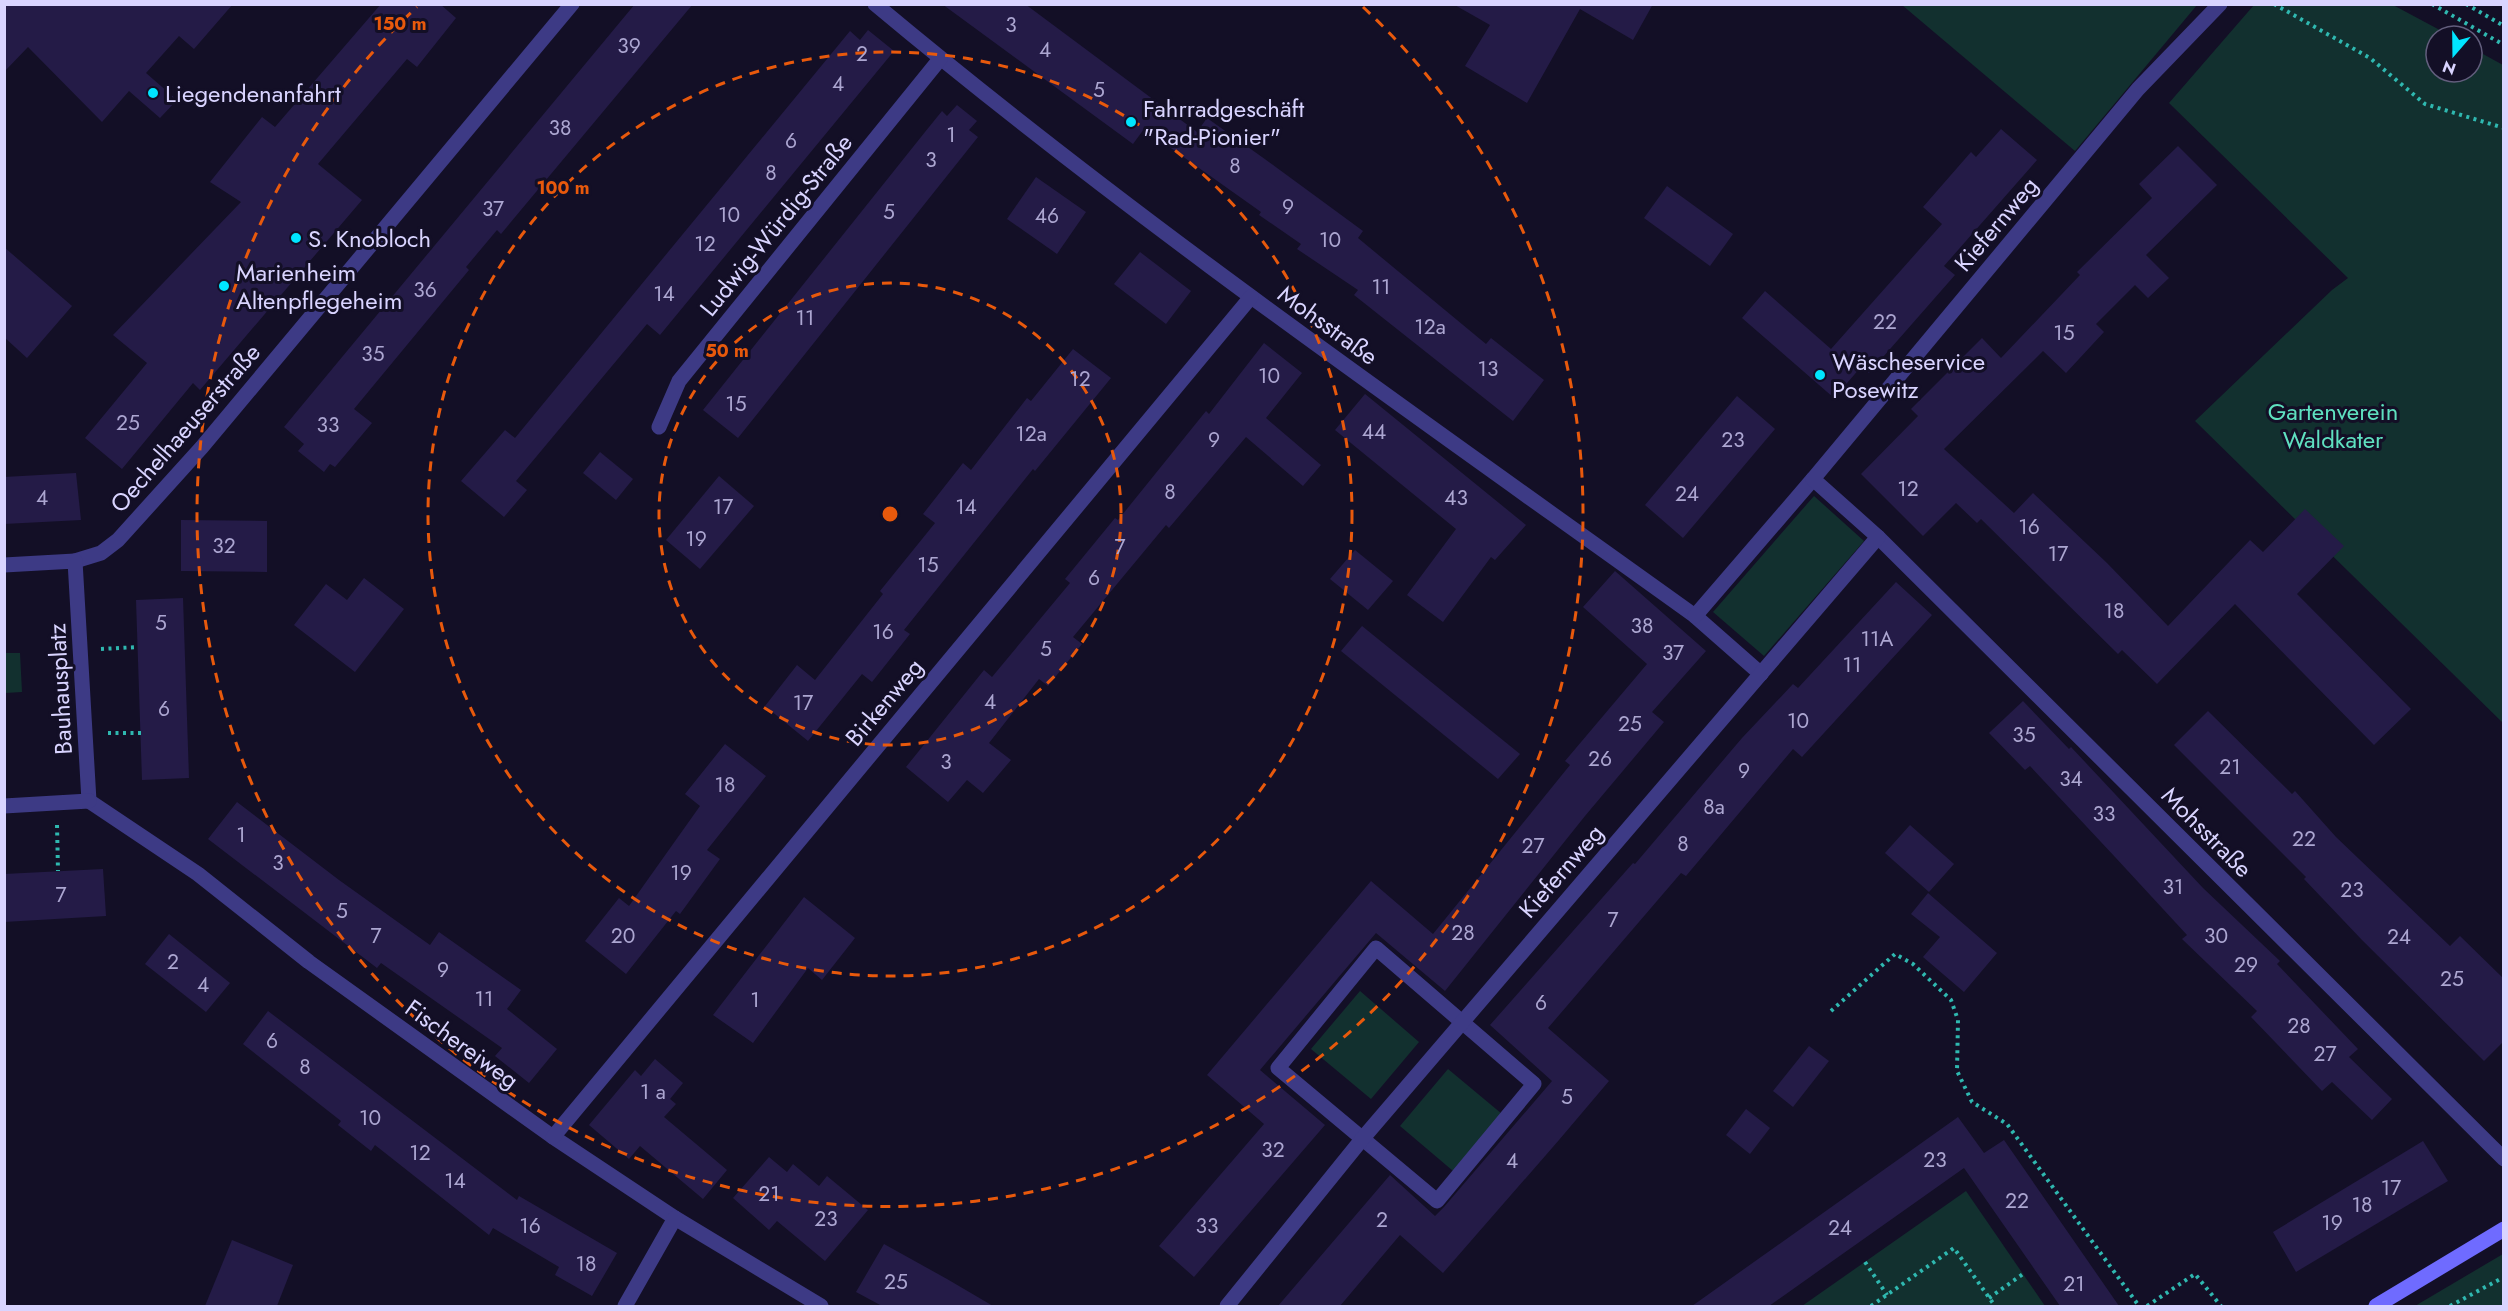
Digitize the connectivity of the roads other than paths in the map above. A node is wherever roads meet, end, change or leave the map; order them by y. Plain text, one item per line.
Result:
1 (572, 4) edge
2 (875, 4) edge
3 (2220, 4) edge
4 (940, 59) junction
5 (1251, 297) junction
6 (659, 427) dead end
7 (1813, 478) junction
8 (1878, 537) junction
9 (75, 561) junction
10 (4, 565) edge
11 (1695, 616) junction
12 (1761, 674) junction
13 (88, 801) junction
14 (4, 806) edge
15 (1462, 1020) junction
16 (552, 1137) junction
17 (1363, 1138) junction
18 (2504, 1159) edge
19 (675, 1218) junction
20 (2504, 1229) edge
21 (625, 1306) edge
22 (821, 1306) edge
23 (1227, 1306) edge
24 (2376, 1306) edge

1 - 9 street, Oechelhaeuserstraße
2 - 4 street, Mohsstraße
3 - 7 street, Kiefernweg
4 - 5 street, Mohsstraße
4 - 6 street, Ludwig-Würdig-Straße
5 - 11 street, Mohsstraße
5 - 16 street, Birkenweg
7 - 8 street
7 - 11 street, Kiefernweg
8 - 12 street, Kiefernweg
8 - 18 street, Mohsstraße
9 - 10 street
9 - 13 street, Bauhausplatz
11 - 12 street, Mohsstraße
12 - 15 street, Kiefernweg
13 - 14 street
13 - 16 street, Fischereiweg
15 - 17 street, Kiefernweg
15 - 17 street
15 - 17 street
16 - 19 street, Fischereiweg
17 - 23 street, Kiefernweg
19 - 21 street
19 - 22 street, Fischereiweg
20 - 24 main road

